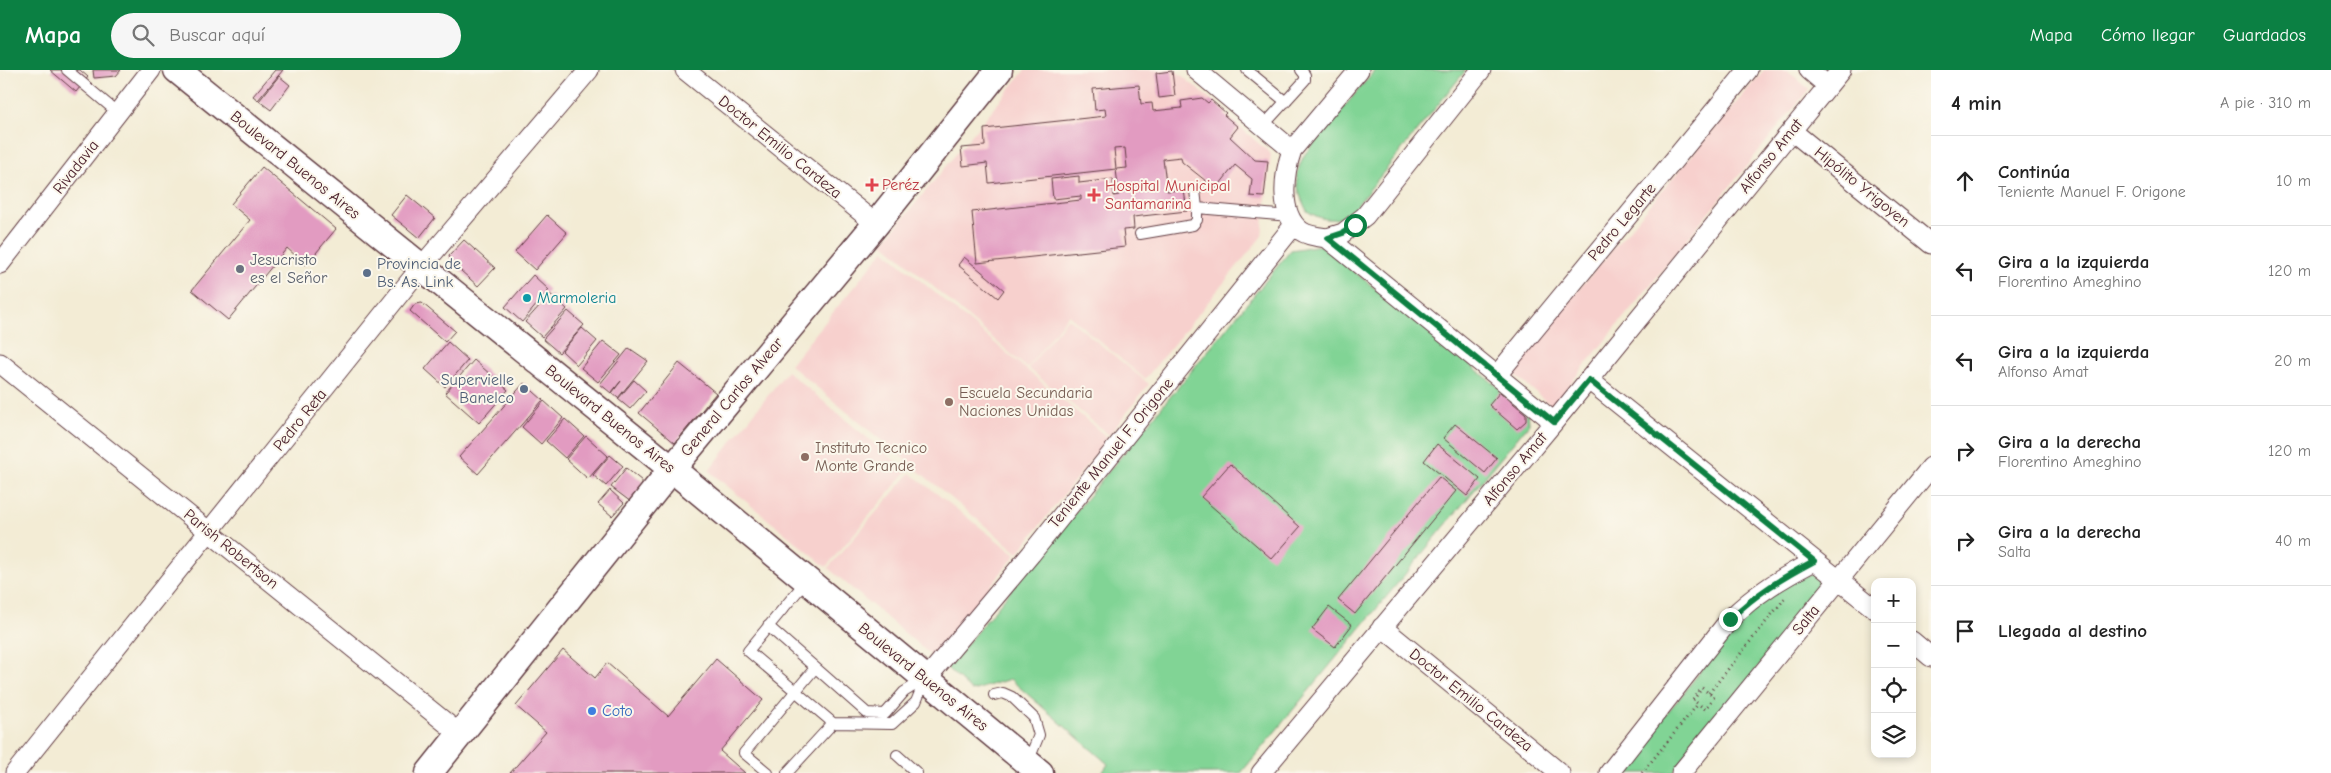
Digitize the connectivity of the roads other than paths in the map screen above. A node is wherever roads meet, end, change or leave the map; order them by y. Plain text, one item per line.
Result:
1 (67, 70) edge
2 (151, 70) edge
3 (177, 70) edge
4 (589, 70) edge
5 (685, 70) edge
6 (999, 70) edge
7 (1196, 70) edge
8 (1247, 70) edge
9 (1301, 70) edge
10 (1359, 70) edge
11 (1481, 70) edge
12 (1748, 70) edge
13 (1809, 70) edge
14 (1841, 70) edge
15 (1828, 86) junction
16 (1286, 102) junction
17 (118, 113) junction
18 (1263, 126) junction
19 (1792, 131) junction
20 (1292, 150) junction
21 (1196, 190) dead end
22 (1198, 208) junction
23 (1291, 220) junction
24 (876, 224) junction
25 (1140, 234) dead end
26 (1328, 238) junction
27 (1931, 244) edge
28 (0, 264) edge
29 (422, 266) junction
30 (0, 363) edge
31 (1497, 375) junction
32 (1589, 380) junction
33 (1554, 422) junction
34 (1931, 467) edge
35 (672, 469) junction
36 (210, 532) junction
37 (1814, 561) junction
38 (1839, 579) junction
39 (806, 581) junction
40 (1871, 606) edge
41 (768, 626) junction
42 (1382, 627) junction
43 (1916, 644) edge
44 (1931, 657) edge
45 (815, 668) junction
46 (926, 679) junction
47 (795, 692) junction
48 (994, 695) dead end
49 (833, 723) junction
50 (461, 735) junction
51 (897, 755) dead end
52 (1034, 768) edge
53 (16, 773) edge
54 (429, 773) edge
55 (768, 773) edge
56 (787, 773) edge
57 (917, 773) edge
58 (1261, 773) edge
59 (1560, 773) edge
60 (1610, 773) edge
61 (1681, 773) edge

1 - 17 lane
2 - 17 street, Rivadavia
3 - 29 main road, Boulevard Buenos Aires
4 - 29 street, Pedro Reta
5 - 24 street, Doctor Emilio Cardeza
6 - 24 main road, General Carlos Alvear
7 - 18 street
8 - 16 lane
9 - 16 lane
10 - 20 street
11 - 26 street
12 - 31 street, Pedro Legarte
13 - 15 street
14 - 15 street, Alfonso Amat
15 - 19 street, Alfonso Amat
16 - 18 lane
17 - 28 street, Rivadavia
18 - 20 street
19 - 27 street, Hipólito Yrigoyen
19 - 32 street, Alfonso Amat
20 - 23 street
21 - 22 lane
22 - 23 lane
22 - 25 lane
23 - 26 street
23 - 46 street, Teniente Manuel F. Origone
24 - 35 main road, General Carlos Alvear
26 - 31 street
29 - 35 main road, Boulevard Buenos Aires
29 - 36 street, Pedro Reta
30 - 36 street, Parish Robertson
31 - 33 street
32 - 33 street, Alfonso Amat
32 - 37 street
33 - 42 street, Alfonso Amat
34 - 38 street, Salta
35 - 39 main road, Boulevard Buenos Aires
35 - 50 main road, General Carlos Alvear
36 - 50 street, Parish Robertson
36 - 53 street, Pedro Reta
37 - 38 street
37 - 60 street
38 - 40 street
38 - 61 street, Salta
39 - 41 lane
39 - 46 main road, Boulevard Buenos Aires
41 - 45 lane
41 - 47 lane
42 - 58 street, Alfonso Amat
42 - 59 street, Doctor Emilio Cardeza
43 - 44 street
45 - 46 lane
45 - 47 lane
46 - 49 lane
46 - 52 main road, Boulevard Buenos Aires
47 - 49 lane
47 - 55 lane
48 - 52 lane
49 - 56 lane
50 - 54 main road, General Carlos Alvear
51 - 57 lane

